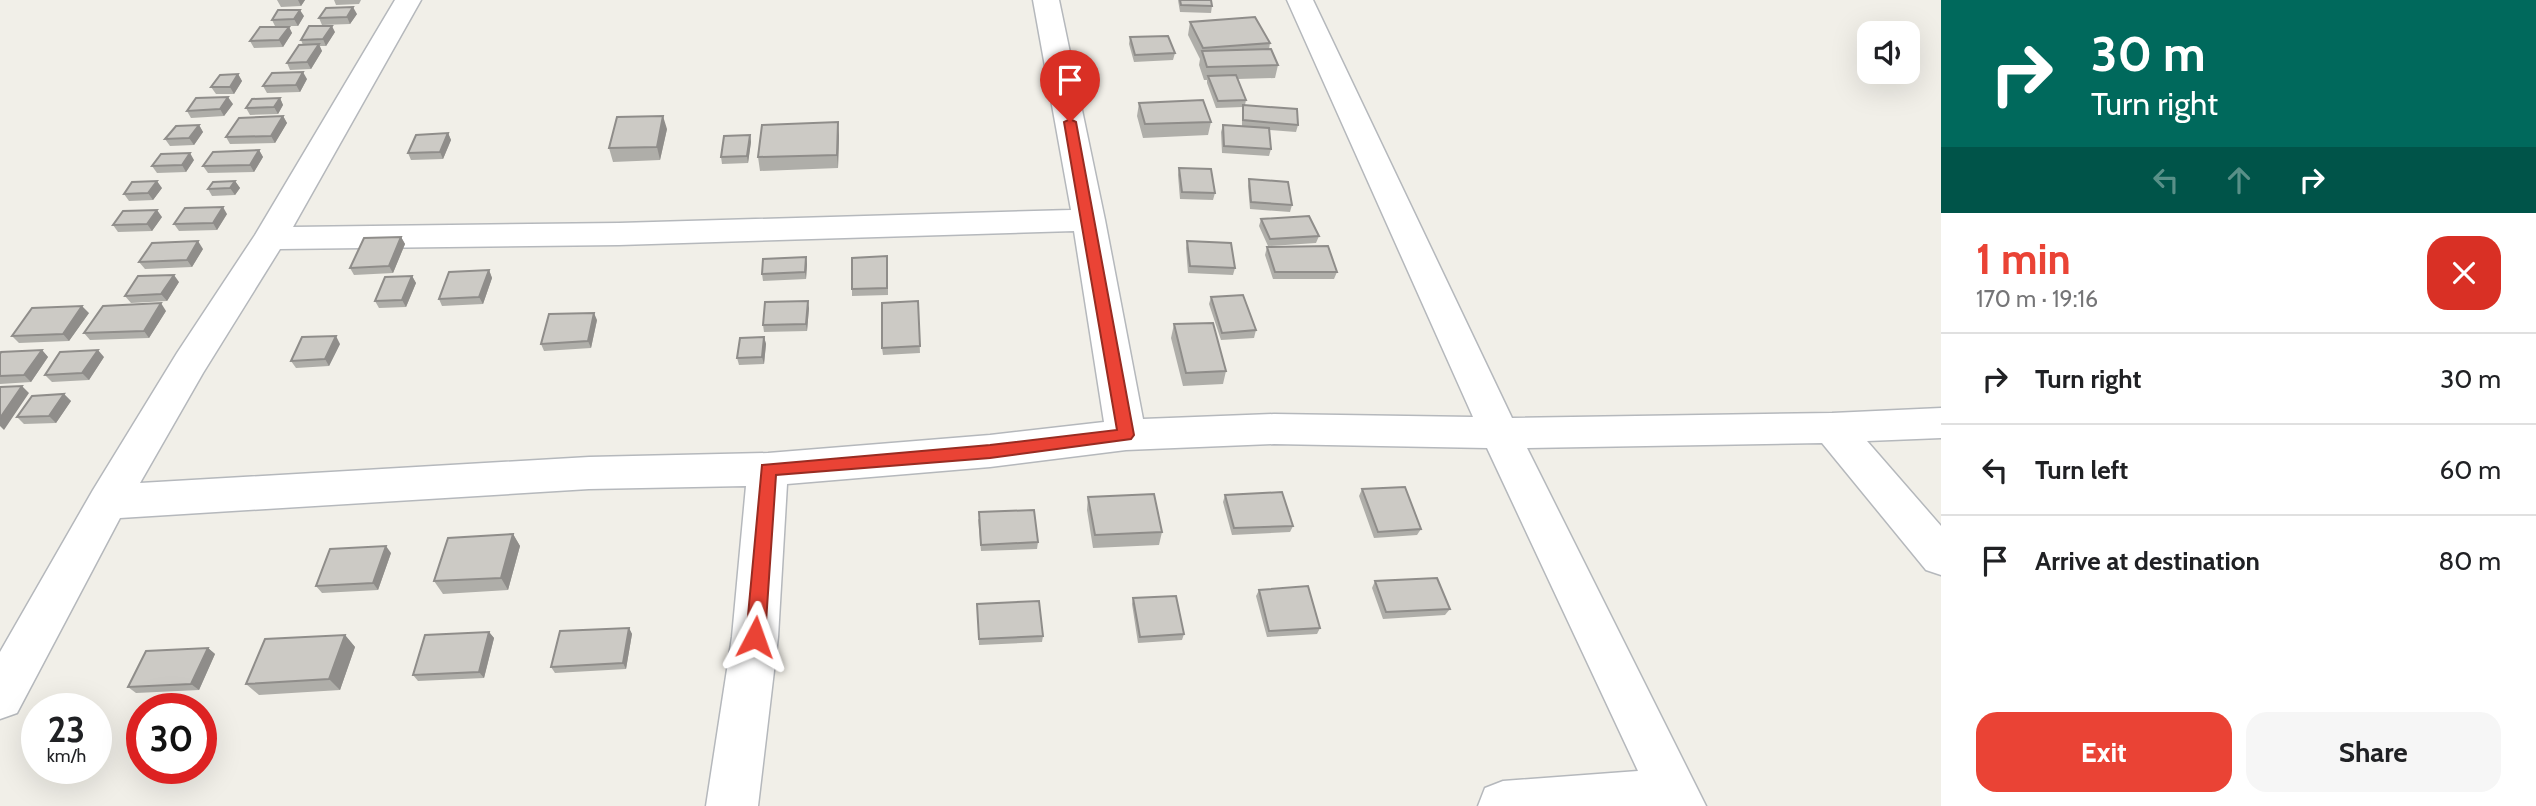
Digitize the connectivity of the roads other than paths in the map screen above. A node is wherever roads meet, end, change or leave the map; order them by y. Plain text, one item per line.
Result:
1 (408, 0) edge
2 (1046, 0) edge
3 (1300, 0) edge
4 (1089, 220) junction
5 (270, 238) junction
6 (1941, 423) edge
7 (1832, 428) junction
8 (1500, 433) junction
9 (1126, 435) junction
10 (768, 469) junction
11 (107, 502) junction
12 (1941, 556) edge
13 (0, 697) edge
14 (1678, 800) edge
15 (732, 806) edge
16 (1503, 806) edge

1 - 5 street
2 - 4 street
3 - 8 street
4 - 5 street
4 - 9 street
5 - 11 street
6 - 7 street
7 - 8 street
7 - 12 street
8 - 9 street
8 - 14 street
9 - 10 street
10 - 11 street
10 - 15 street
11 - 13 street
14 - 16 street

